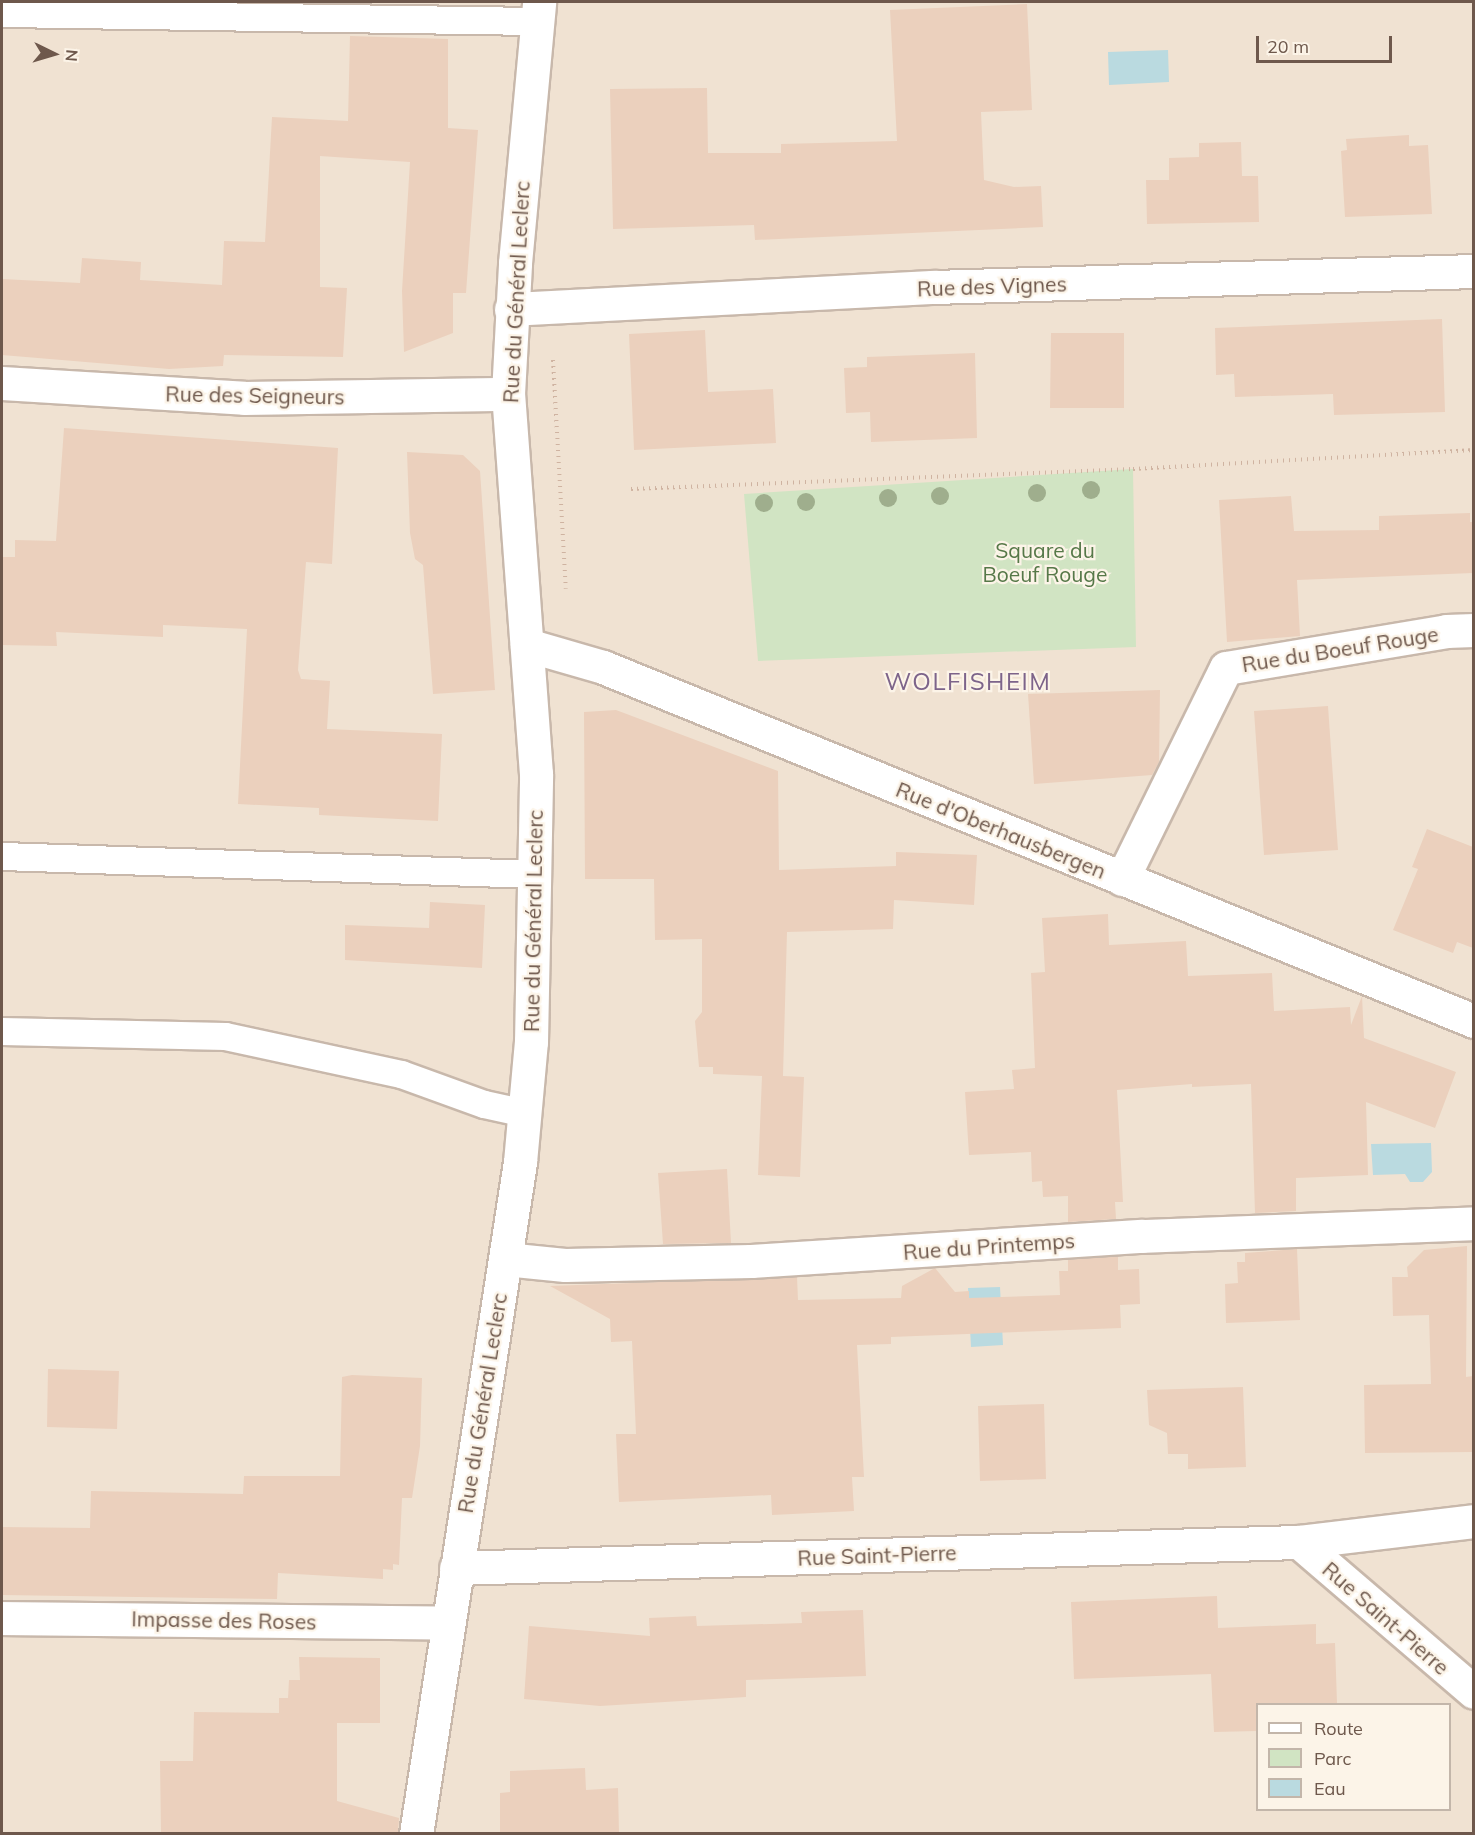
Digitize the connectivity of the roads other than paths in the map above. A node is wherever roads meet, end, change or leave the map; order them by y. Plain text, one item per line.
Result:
1 (538, 11) edge
2 (2, 13) edge
3 (1473, 271) edge
4 (512, 309) junction
5 (2, 383) edge
6 (508, 394) junction
7 (1473, 630) edge
8 (527, 645) junction
9 (2, 856) edge
10 (534, 874) junction
11 (1122, 879) junction
12 (1473, 1021) edge
13 (2, 1031) edge
14 (525, 1113) junction
15 (1473, 1223) edge
16 (505, 1259) junction
17 (1473, 1521) edge
18 (1299, 1542) junction
19 (456, 1568) junction
20 (2, 1618) edge
21 (446, 1623) junction
22 (1473, 1692) edge
23 (416, 1833) edge

1 - 2 lane
1 - 4 street, Rue du Général Leclerc
3 - 4 street, Rue des Vignes
4 - 6 street, Rue du Général Leclerc
5 - 6 street, Rue des Seigneurs
6 - 8 street, Rue du Général Leclerc
7 - 11 street, Rue du Boeuf Rouge
8 - 10 street, Rue du Général Leclerc
8 - 11 street, Rue d'Oberhausbergen
9 - 10 lane
10 - 14 street, Rue du Général Leclerc
11 - 12 street, Rue d'Oberhausbergen
13 - 14 lane
14 - 16 street, Rue du Général Leclerc
15 - 16 street, Rue du Printemps
16 - 19 street, Rue du Général Leclerc
17 - 18 street, Rue Saint-Pierre
18 - 19 street, Rue Saint-Pierre
18 - 22 street, Rue Saint-Pierre
19 - 21 street, Rue du Général Leclerc
20 - 21 street, Impasse des Roses
21 - 23 street, Rue du Général Leclerc

